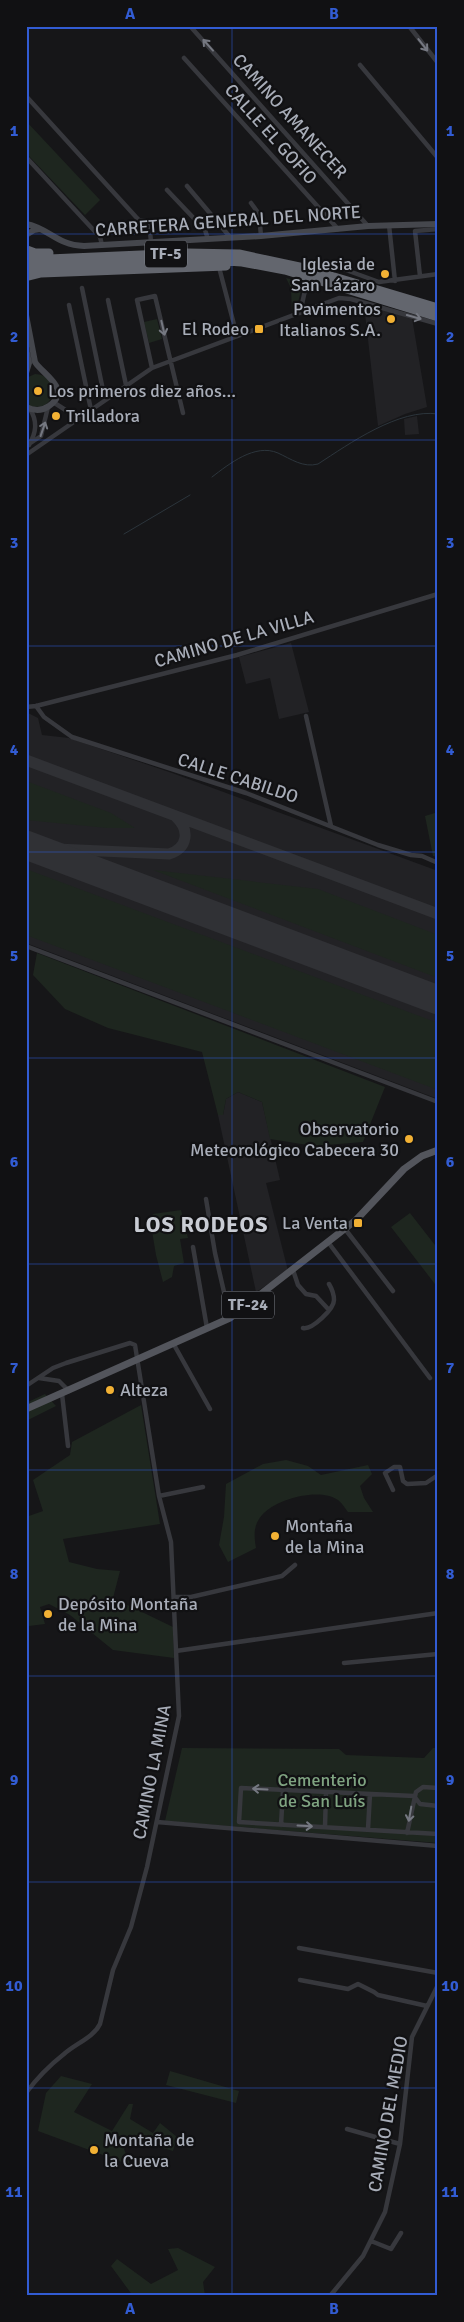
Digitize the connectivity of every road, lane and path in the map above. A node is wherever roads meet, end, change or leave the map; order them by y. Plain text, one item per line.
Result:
1 (190, 26) edge
2 (409, 26) edge
3 (184, 58) dead end
4 (438, 63) edge
5 (360, 65) dead end
6 (26, 96) edge
7 (26, 157) edge
8 (438, 158) edge
9 (186, 186) dead end
10 (168, 190) dead end
11 (251, 203) dead end
12 (26, 224) edge
13 (438, 224) edge
14 (389, 225) junction
15 (368, 226) junction
16 (414, 228) junction
17 (40, 229) junction
18 (338, 229) junction
19 (438, 229) edge
20 (26, 235) edge
21 (226, 236) junction
22 (261, 236) junction
23 (208, 238) junction
24 (151, 242) junction
25 (102, 245) junction
26 (27, 253) edge
27 (220, 271) dead end
28 (28, 273) edge
29 (438, 274) edge
30 (420, 276) junction
31 (395, 281) junction
32 (82, 288) dead end
33 (108, 300) dead end
34 (69, 305) dead end
35 (438, 308) edge
36 (300, 313) junction
37 (26, 315) edge
38 (438, 317) edge
39 (438, 324) edge
40 (237, 336) junction
41 (26, 350) edge
42 (170, 361) junction
43 (152, 368) junction
44 (43, 371) junction
45 (26, 373) edge
46 (126, 385) junction
47 (105, 400) junction
48 (51, 404) junction
49 (28, 408) edge
50 (91, 410) junction
51 (183, 413) dead end
52 (78, 418) junction
53 (27, 446) edge
54 (26, 455) edge
55 (438, 594) edge
56 (36, 706) junction
57 (26, 707) edge
58 (306, 716) dead end
59 (332, 826) junction
60 (438, 863) edge
61 (26, 946) edge
62 (438, 1102) edge
63 (438, 1150) edge
64 (206, 1199) dead end
65 (345, 1229) junction
66 (328, 1242) junction
67 (193, 1247) dead end
68 (294, 1270) junction
69 (329, 1284) dead end
70 (393, 1291) dead end
71 (329, 1310) junction
72 (230, 1318) junction
73 (207, 1328) junction
74 (303, 1328) dead end
75 (173, 1343) junction
76 (137, 1359) junction
77 (39, 1378) junction
78 (430, 1378) dead end
79 (27, 1384) edge
80 (65, 1392) junction
81 (210, 1409) dead end
82 (26, 1410) edge
83 (68, 1446) dead end
84 (438, 1475) edge
85 (203, 1487) dead end
86 (394, 1490) dead end
87 (159, 1496) junction
88 (294, 1565) dead end
89 (175, 1598) junction
90 (438, 1613) edge
91 (176, 1651) junction
92 (438, 1654) edge
93 (344, 1663) dead end
94 (438, 1788) edge
95 (283, 1790) junction
96 (326, 1792) junction
97 (370, 1794) junction
98 (414, 1796) junction
99 (438, 1806) edge
100 (158, 1822) junction
101 (281, 1825) junction
102 (325, 1827) junction
103 (368, 1829) junction
104 (407, 1833) junction
105 (438, 1834) edge
106 (438, 1846) edge
107 (299, 1948) dead end
108 (438, 1972) edge
109 (300, 1980) dead end
110 (437, 1986) edge
111 (427, 2006) junction
112 (26, 2093) edge
113 (347, 2129) dead end
114 (400, 2144) junction
115 (401, 2233) dead end
116 (371, 2241) junction
117 (330, 2296) edge

15 -> 1 street, CAMINO AMANECER
2 -> 4 street
3 - 18 street, CALLE EL GOFIO
5 - 8 street
6 - 24 street
7 - 25 street
9 - 21 street
10 - 23 street
11 - 22 street
12 - 17 main road, CARRETERA GENERAL DEL NORTE
13 - 16 main road, CARRETERA GENERAL DEL NORTE
14 - 15 main road, CARRETERA GENERAL DEL NORTE
14 - 16 main road, CARRETERA GENERAL DEL NORTE
14 - 31 street
15 - 18 main road, CARRETERA GENERAL DEL NORTE
16 - 19 street
16 - 30 street
17 - 20 main road
17 - 25 main road, CARRETERA GENERAL DEL NORTE
18 - 22 main road, CARRETERA GENERAL DEL NORTE
21 - 22 main road, CARRETERA GENERAL DEL NORTE
21 - 23 main road, CARRETERA GENERAL DEL NORTE
23 - 24 main road, CARRETERA GENERAL DEL NORTE
24 - 25 main road, CARRETERA GENERAL DEL NORTE
26 - 28 main road
26 - 35 highway
27 - 40 street
28 - 38 highway
29 - 30 street
30 - 31 street
31 - 36 street
32 - 47 street
33 - 46 street
34 - 50 street
36 -> 39 street
36 - 40 street
37 - 44 main road
40 - 42 street
41 - 45 main road
42 - 43 street
43 -> 42 street
42 - 51 street
43 - 46 street
44 - 45 main road
44 - 48 main road
46 - 47 street
47 - 50 street
48 - 49 main road
48 - 52 street
53 -> 48 street
49 - 53 street
50 - 52 street
52 - 54 street
55 - 56 street, CAMINO DE LA VILLA
56 - 57 street, CAMINO DE LA VILLA
56 - 59 street, CALLE CABILDO
58 - 59 street
59 - 60 street, CALLE CABILDO
61 - 62 street
63 - 65 main road, TF-24
64 - 72 street
65 - 66 main road, TF-24
65 - 70 street
66 - 68 main road, TF-24
66 - 78 street
67 - 73 street
68 - 71 street
68 - 72 main road, TF-24
69 - 71 street
71 - 74 street
72 - 73 main road, TF-24
73 - 75 main road, TF-24
75 - 76 main road, TF-24
75 - 81 street
76 - 77 street
76 - 80 main road, TF-24
76 - 87 street, CAMINO LA MINA
77 - 79 street
77 - 80 street
80 - 82 main road, TF-24
80 - 83 street
84 - 86 street
85 - 87 street
87 - 89 street, CAMINO LA MINA
88 - 89 street
89 - 91 street, CAMINO LA MINA
90 - 91 street
91 - 100 street, CAMINO LA MINA
92 - 93 street
94 - 98 street
95 - 96 street
95 - 101 street
95 -> 101 street
96 - 97 street
96 - 102 street
97 - 98 street
97 - 103 street
98 - 99 street
98 -> 104 street
100 - 106 street
100 - 112 street, CAMINO LA MINA
101 -> 102 street
102 - 103 street
103 - 104 street
104 - 105 street
107 - 108 street
109 - 111 street
110 - 111 street, CAMINO DEL MEDIO
111 - 114 street, CAMINO DEL MEDIO
113 - 114 street
114 - 116 street, CAMINO DEL MEDIO
115 - 116 street
116 - 117 street, CAMINO DEL MEDIO

